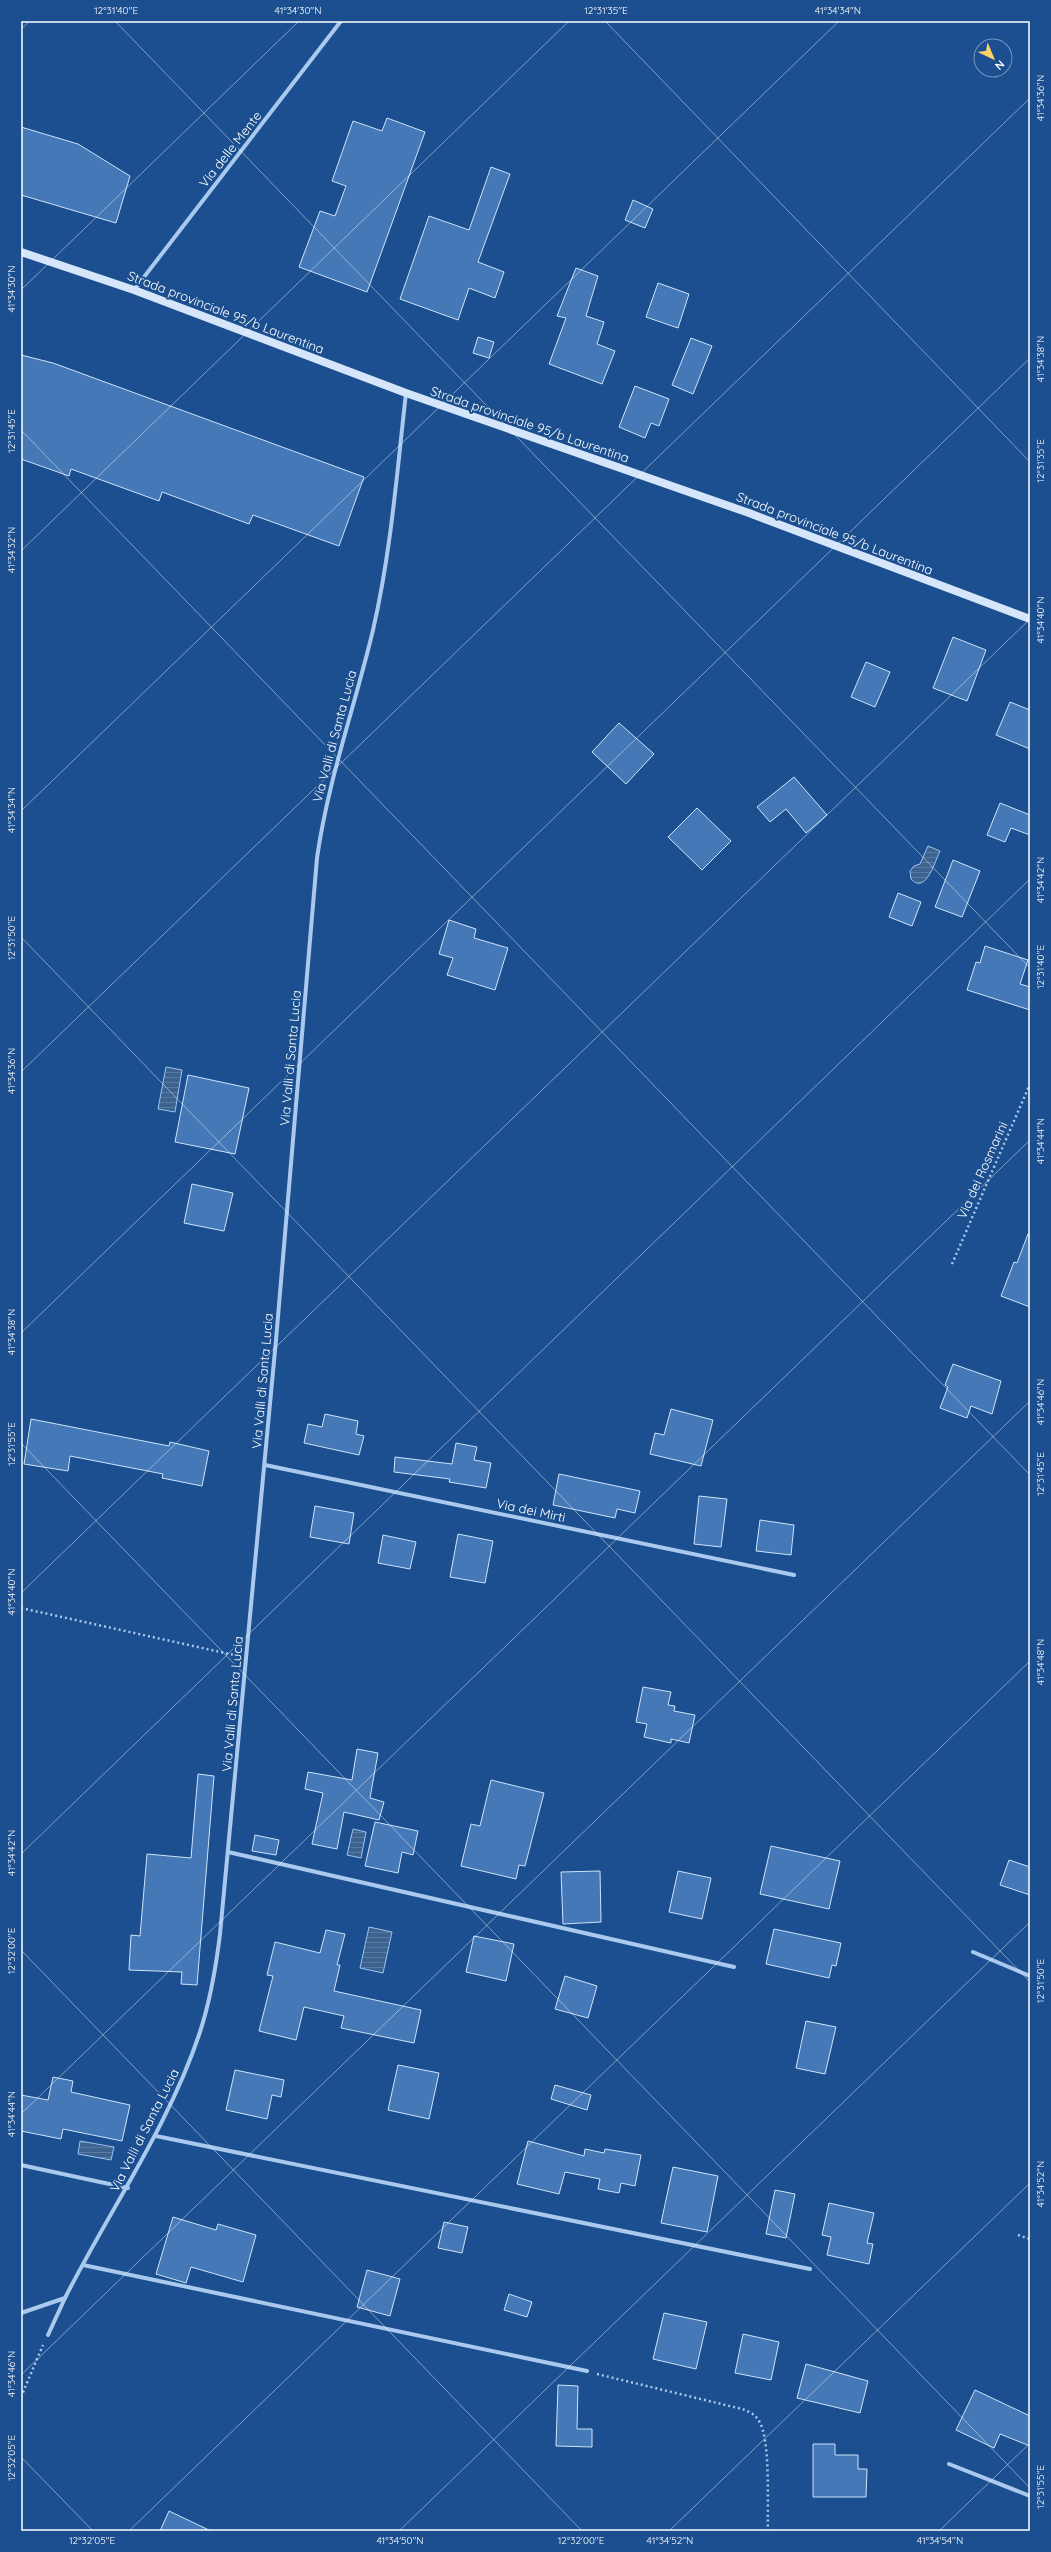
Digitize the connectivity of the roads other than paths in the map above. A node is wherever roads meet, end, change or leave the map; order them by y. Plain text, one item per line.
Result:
1 (341, 21) edge
2 (21, 252) edge
3 (134, 290) junction
4 (406, 393) junction
5 (1030, 619) edge
6 (265, 1465) junction
7 (794, 1575) dead end
8 (228, 1852) junction
9 (973, 1952) dead end
10 (734, 1968) dead end
11 (1030, 1976) edge
12 (156, 2136) junction
13 (21, 2165) edge
14 (128, 2188) junction
15 (83, 2265) junction
16 (810, 2269) dead end
17 (66, 2298) junction
18 (21, 2312) edge
19 (48, 2335) road end
20 (587, 2371) road end
21 (949, 2464) dead end
22 (1030, 2496) edge

1 - 3 street, Via delle Mente
2 - 3 main road, Strada provinciale 95/b Laurentina
3 - 4 main road, Strada provinciale 95/b Laurentina
4 - 5 main road, Strada provinciale 95/b Laurentina
4 - 6 street, Via Valli di Santa Lucia
6 - 7 street, Via dei Mirti
6 - 8 street, Via Valli di Santa Lucia
8 - 10 street
8 - 12 street, Via Valli di Santa Lucia
9 - 11 street
12 - 14 street, Via Valli di Santa Lucia
12 - 16 street
13 - 14 street
14 - 15 street, Via Valli di Santa Lucia
15 - 17 street, Via Valli di Santa Lucia
15 - 20 street
17 - 18 street
17 - 19 street, Via Valli di Santa Lucia
21 - 22 street

